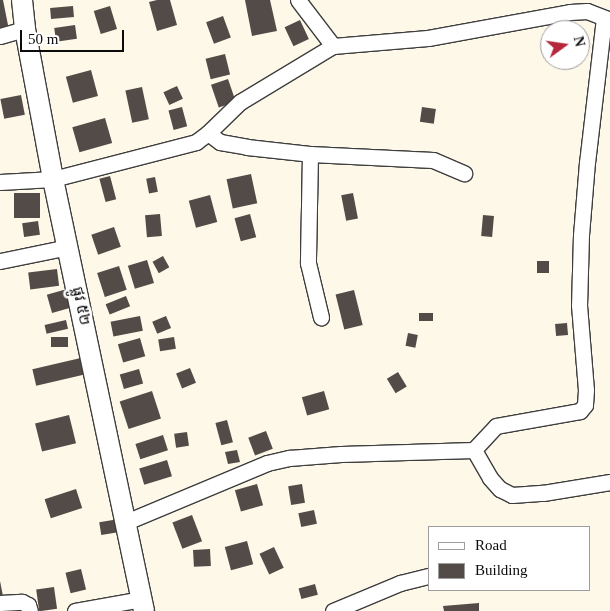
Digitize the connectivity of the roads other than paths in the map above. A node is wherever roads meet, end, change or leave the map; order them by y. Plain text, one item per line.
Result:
1 (22, 0) edge
2 (298, 0) edge
3 (607, 19) edge
4 (25, 29) junction
5 (0, 36) edge
6 (333, 46) junction
7 (208, 133) junction
8 (310, 154) junction
9 (464, 173) dead end
10 (53, 179) junction
11 (0, 182) edge
12 (68, 248) junction
13 (0, 261) edge
14 (321, 317) dead end
15 (474, 450) junction
16 (610, 482) edge
17 (126, 522) junction
18 (428, 576) edge
19 (0, 603) edge
20 (143, 605) edge
21 (30, 611) edge
22 (75, 611) edge
23 (333, 611) edge

1 - 4 street, ផ្លូវ ៥២
2 - 6 street
3 - 6 street
3 - 15 street
4 - 5 street
4 - 10 street, ផ្លូវ ៥២
6 - 7 street
7 - 8 street
7 - 10 street
8 - 9 street
8 - 14 street
10 - 11 street
10 - 12 street, ផ្លូវ ៥២
12 - 13 street
12 - 17 street, ផ្លូវ ៥២
15 - 16 street
15 - 17 street
17 - 20 street, ផ្លូវ ៥២
18 - 23 street
19 - 21 street
20 - 22 street

